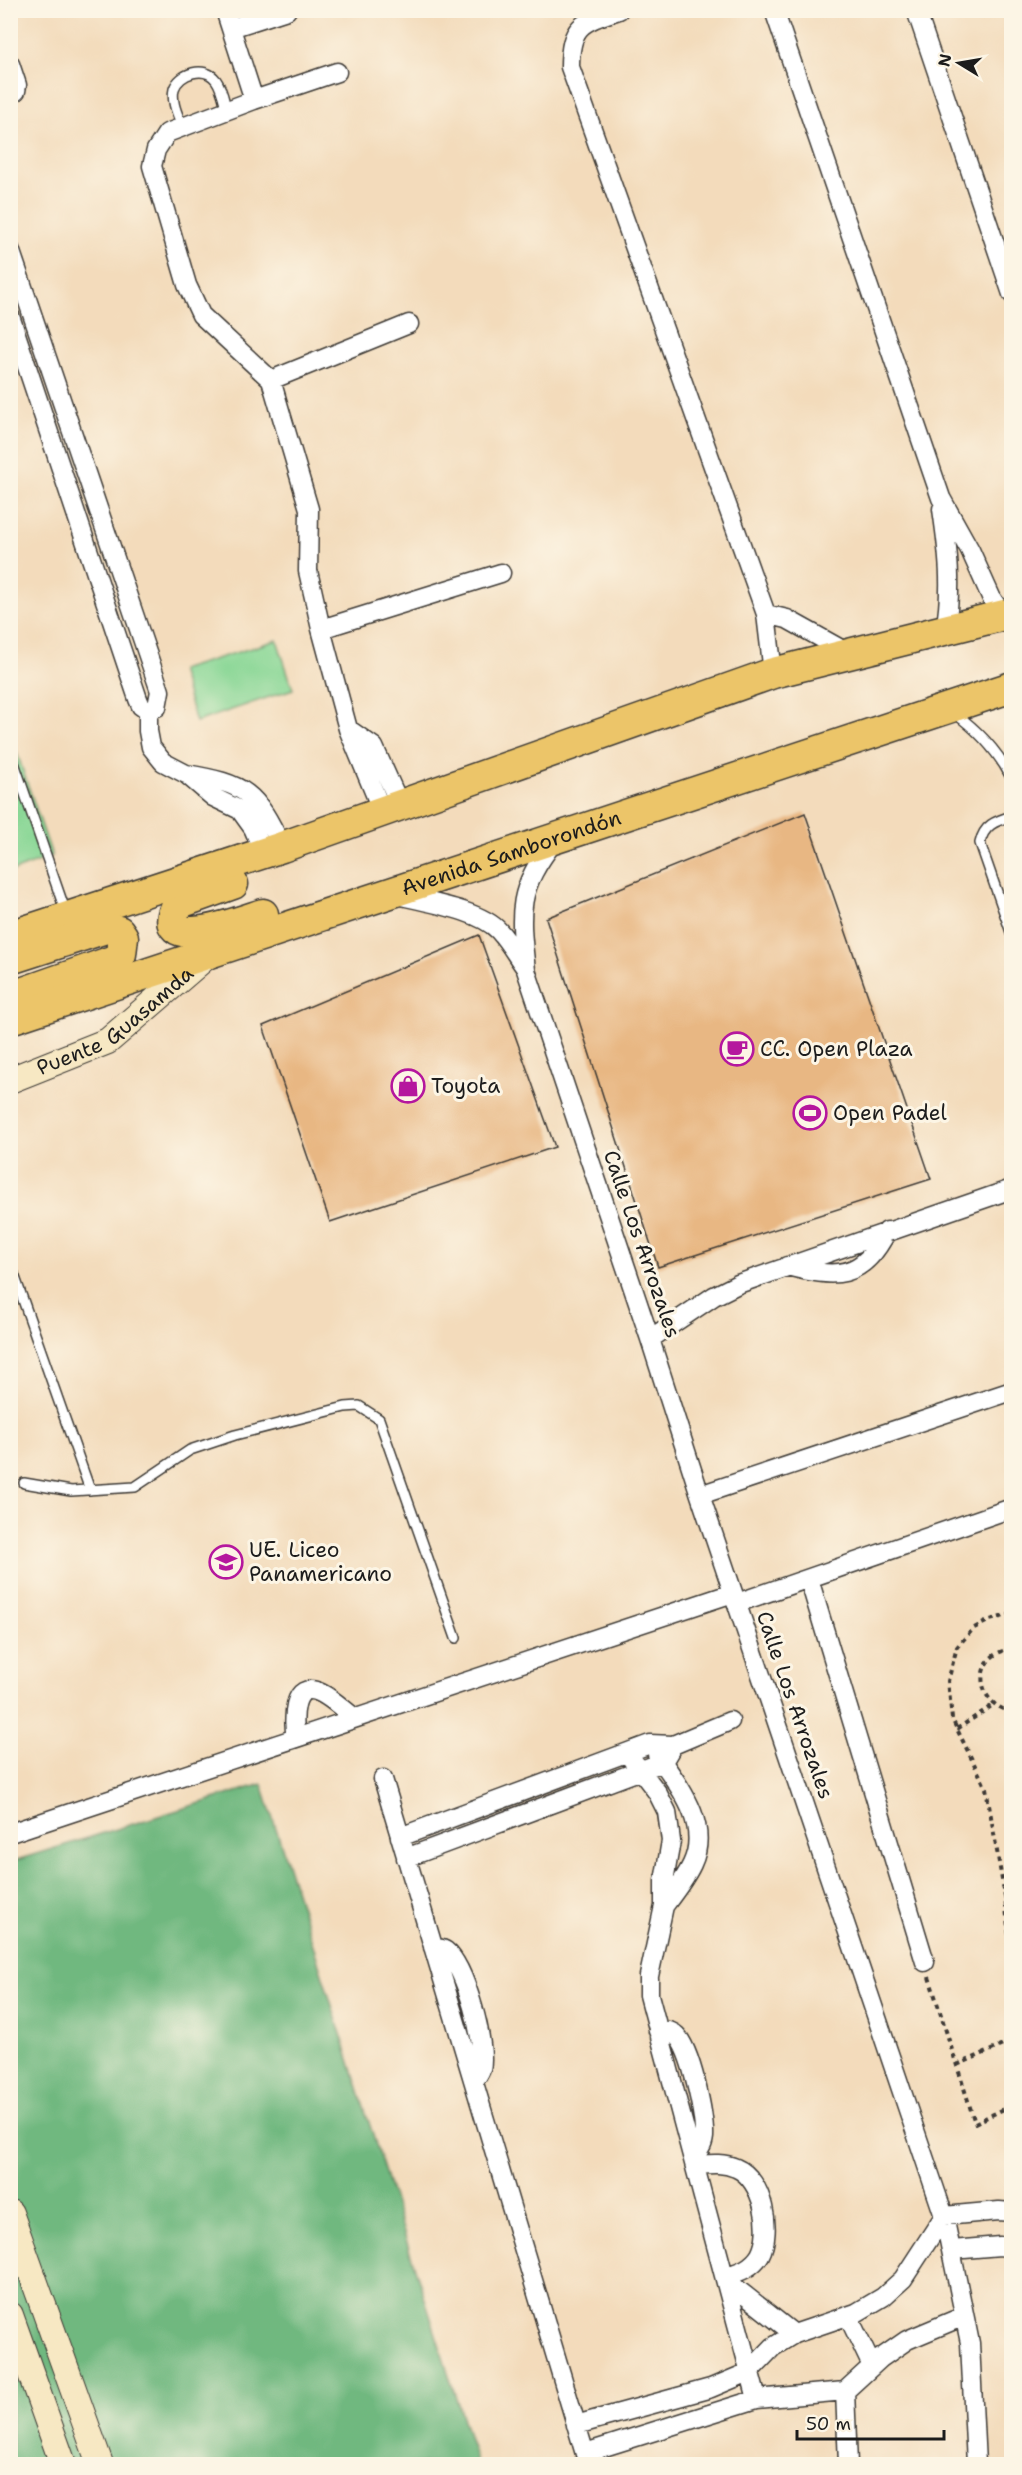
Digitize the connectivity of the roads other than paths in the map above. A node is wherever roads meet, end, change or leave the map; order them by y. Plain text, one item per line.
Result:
1 (287, 10) edge
2 (619, 10) edge
3 (774, 10) edge
4 (916, 10) edge
5 (228, 19) edge
6 (10, 64) edge
7 (337, 72) dead end
8 (10, 96) edge
9 (254, 100) junction
10 (227, 111) junction
11 (182, 126) junction
12 (10, 249) edge
13 (15, 275) edge
14 (1011, 294) edge
15 (10, 316) edge
16 (409, 324) dead end
17 (42, 344) junction
18 (22, 351) junction
19 (272, 380) junction
20 (88, 479) junction
21 (67, 486) junction
22 (941, 498) junction
23 (978, 571) junction
24 (501, 573) dead end
25 (950, 578) junction
26 (131, 605) junction
27 (110, 612) junction
28 (766, 614) junction
29 (1007, 614) edge
30 (806, 628) junction
31 (321, 629) junction
32 (945, 630) junction
33 (769, 637) junction
34 (848, 653) junction
35 (773, 673) junction
36 (1011, 687) edge
37 (946, 707) junction
38 (148, 711) junction
39 (10, 751) edge
40 (1008, 762) edge
41 (1011, 779) edge
42 (391, 808) junction
43 (1011, 816) edge
44 (556, 838) junction
45 (273, 850) junction
46 (388, 892) junction
47 (68, 917) junction
48 (1011, 935) edge
49 (10, 936) edge
50 (212, 951) junction
51 (10, 959) edge
52 (526, 970) junction
53 (10, 997) edge
54 (10, 1019) edge
55 (108, 1041) junction
56 (10, 1080) edge
57 (10, 1093) edge
58 (1011, 1189) edge
59 (887, 1231) junction
60 (10, 1263) edge
61 (787, 1266) junction
62 (651, 1339) junction
63 (1011, 1391) edge
64 (24, 1483) dead end
65 (90, 1490) junction
66 (700, 1495) junction
67 (1011, 1508) edge
68 (808, 1579) junction
69 (735, 1598) junction
70 (456, 1638) dead end
71 (355, 1718) junction
72 (730, 1721) dead end
73 (296, 1738) junction
74 (650, 1744) junction
75 (673, 1745) junction
76 (627, 1753) junction
77 (663, 1762) junction
78 (641, 1770) junction
79 (383, 1779) dead end
80 (520, 1792) junction
81 (529, 1812) junction
82 (10, 1833) edge
83 (400, 1837) junction
84 (406, 1858) junction
85 (664, 1906) junction
86 (925, 1962) road end
87 (694, 2161) junction
88 (1011, 2212) edge
89 (10, 2213) edge
90 (944, 2216) junction
91 (1011, 2248) edge
92 (952, 2250) junction
93 (727, 2279) junction
94 (10, 2315) edge
95 (848, 2316) junction
96 (964, 2316) junction
97 (794, 2334) junction
98 (872, 2366) junction
99 (749, 2372) junction
100 (845, 2391) junction
101 (757, 2400) junction
102 (576, 2425) junction
103 (587, 2459) edge
104 (63, 2464) edge
105 (100, 2464) edge
106 (848, 2464) edge
107 (976, 2464) edge

1 - 5 street
2 - 28 street
3 - 22 street
4 - 14 street
5 - 9 street
6 - 8 street
7 - 9 street
9 - 10 street
10 - 11 street
10 - 11 lane
11 - 19 street
12 - 13 street
13 - 17 street
15 - 18 street
16 - 19 street
17 - 18 street
17 - 20 street
18 - 21 street
19 - 31 street
20 - 21 street
20 - 26 street
21 - 27 street
22 - 23 street
22 - 25 street
23 - 25 street
23 - 29 street
24 - 31 street
25 - 32 street
26 - 27 street
26 - 38 street
27 - 38 street
28 - 30 street
28 - 33 street
29 - 32 highway
30 - 33 street
30 - 34 street
31 - 42 street
32 - 34 highway
33 - 35 street
34 - 35 highway
35 - 42 highway
36 - 37 highway, Avenida Samborondón
37 - 40 lane
37 - 44 highway, Avenida Samborondón
38 - 45 street
39 - 47 lane
40 - 41 lane
42 - 45 highway
43 - 48 lane
44 - 46 highway, Avenida Samborondón
44 - 52 street, Calle Los Arrozales
45 - 46 highway
45 - 47 highway
46 - 50 highway, Avenida Samborondón
46 - 52 street, Calle Los Arrozales
47 - 49 highway
50 - 54 highway, Avenida Samborondón
50 - 55 main road, Puente Guasamda
51 - 53 highway
52 - 62 street, Calle Los Arrozales
55 - 56 main road, Puente Guasamda
55 - 57 street
58 - 59 street
59 - 61 street
59 - 61 street
60 - 65 lane
61 - 62 street
62 - 66 street, Calle Los Arrozales
63 - 66 street
64 - 65 lane
65 - 70 lane
66 - 69 street, Calle Los Arrozales
67 - 68 street
68 - 69 street
68 - 86 street
69 - 71 street
69 - 90 street, Calle Los Arrozales
71 - 73 street
71 - 73 street
72 - 75 street
73 - 82 street
74 - 75 street
74 - 76 street
74 - 77 street
75 - 77 street
76 - 78 street
76 - 80 street
77 - 78 street
77 - 85 street
78 - 81 street
78 - 85 street
79 - 83 street
80 - 81 street
80 - 83 street
81 - 84 street
83 - 84 street
84 - 102 street
85 - 87 street
87 - 93 street
87 - 93 street
88 - 90 street
89 - 105 main road
90 - 92 street, Calle Los Arrozales
90 - 95 street
91 - 92 street
92 - 96 street, Calle Los Arrozales
93 - 97 street
93 - 99 street
94 - 104 main road
95 - 97 street
95 - 98 street
96 - 98 street
96 - 107 street, Calle Los Arrozales
97 - 99 street
98 - 100 street
99 - 101 street
99 - 102 street
100 - 101 street
100 - 106 street
101 - 103 street
102 - 103 street

